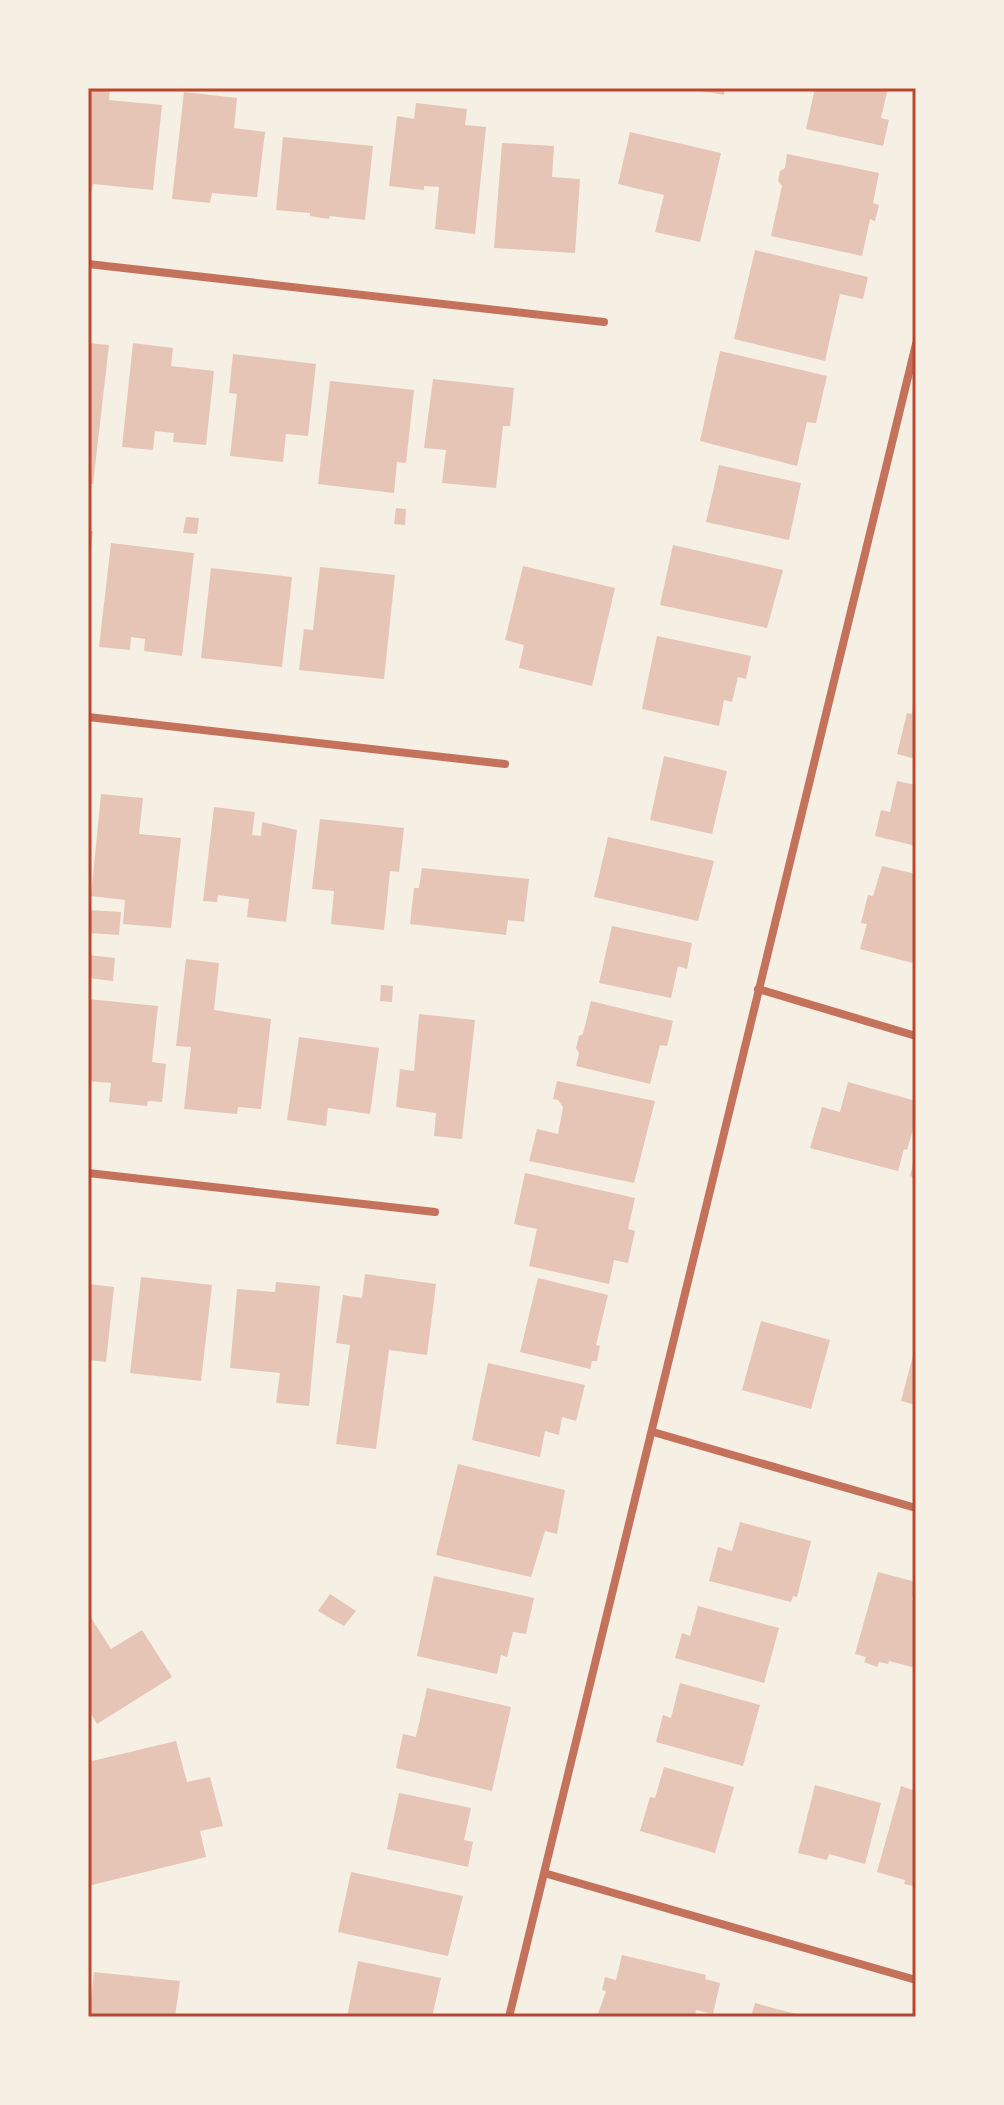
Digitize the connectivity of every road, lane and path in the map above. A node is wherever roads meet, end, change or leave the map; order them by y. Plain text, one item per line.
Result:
1 (88, 264) edge
2 (604, 322) dead end
3 (916, 344) edge
4 (88, 717) edge
5 (505, 764) dead end
6 (758, 989) junction
7 (916, 1036) edge
8 (88, 1173) edge
9 (435, 1212) dead end
10 (653, 1432) junction
11 (916, 1508) edge
12 (544, 1873) junction
13 (916, 1980) edge
14 (509, 2017) edge

1 - 2 street
3 - 6 street
4 - 5 street
6 - 7 street
6 - 10 street
8 - 9 street
10 - 11 street
10 - 12 street
12 - 13 street
12 - 14 street

